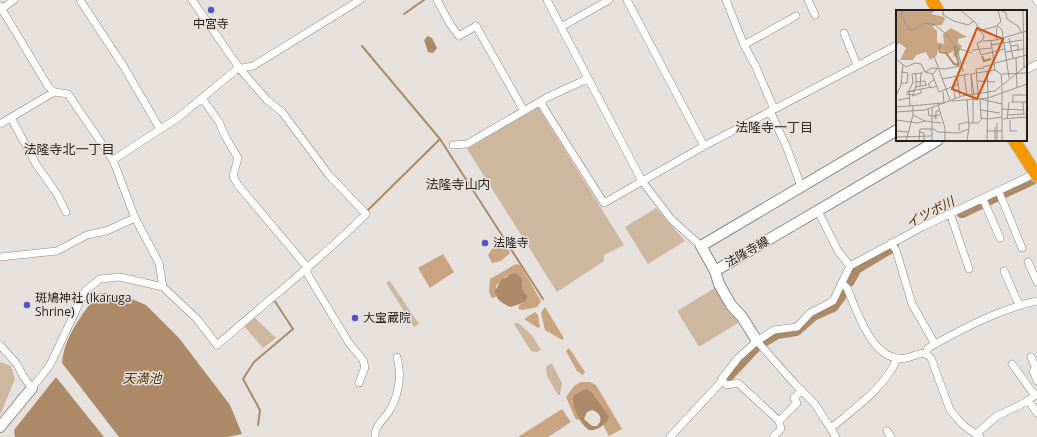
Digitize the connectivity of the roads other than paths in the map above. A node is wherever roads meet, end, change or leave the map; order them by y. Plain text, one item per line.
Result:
1 (14, 0) edge
2 (80, 0) edge
3 (192, 0) edge
4 (360, 0) edge
5 (437, 0) edge
6 (547, 0) edge
7 (609, 0) edge
8 (627, 0) edge
9 (726, 0) edge
10 (808, 0) edge
11 (932, 0) edge
12 (1, 8) edge
13 (937, 10) edge
14 (815, 15) dead end
15 (796, 16) dead end
16 (561, 27) junction
17 (844, 33) dead end
18 (744, 45) junction
19 (896, 46) edge
20 (1037, 64) edge
21 (857, 65) junction
22 (240, 69) junction
23 (1027, 69) edge
24 (588, 78) junction
25 (54, 92) junction
26 (202, 98) junction
27 (540, 102) junction
28 (772, 110) junction
29 (524, 111) junction
30 (12, 118) junction
31 (0, 124) edge
32 (160, 129) junction
33 (896, 131) edge
34 (936, 141) edge
35 (1015, 141) edge
36 (453, 145) dead end
37 (704, 146) junction
38 (113, 160) junction
39 (1034, 176) edge
40 (642, 181) junction
41 (801, 186) junction
42 (1000, 194) junction
43 (984, 200) junction
44 (818, 211) junction
45 (66, 212) dead end
46 (950, 216) junction
47 (135, 218) junction
48 (1000, 238) dead end
49 (893, 245) junction
50 (701, 246) junction
51 (1022, 248) dead end
52 (0, 257) edge
53 (1028, 262) dead end
54 (850, 266) junction
55 (969, 269) dead end
56 (308, 270) junction
57 (715, 271) junction
58 (1004, 271) dead end
59 (1037, 282) edge
60 (843, 284) junction
61 (162, 287) junction
62 (1036, 303) edge
63 (1019, 305) junction
64 (758, 341) junction
65 (935, 344) junction
66 (0, 347) edge
67 (926, 353) junction
68 (397, 357) dead end
69 (1031, 357) dead end
70 (897, 359) junction
71 (1012, 364) dead end
72 (722, 381) junction
73 (1037, 381) edge
74 (359, 383) dead end
75 (32, 388) junction
76 (802, 390) junction
77 (1036, 395) edge
78 (1028, 400) junction
79 (1037, 413) edge
80 (779, 421) junction
81 (0, 427) edge
82 (831, 428) junction
83 (978, 436) edge
84 (375, 437) edge
85 (670, 437) edge
86 (773, 437) edge
87 (836, 437) edge

1 - 12 street
2 - 32 street
3 - 22 street
4 - 22 street
5 - 29 street
6 - 16 street
7 - 16 street
8 - 37 street
9 - 18 street
10 - 14 street
11 - 13 highway
12 - 25 street
15 - 18 street
16 - 24 street
17 - 21 street
18 - 28 street
19 - 21 street
20 - 23 street
21 - 28 street
22 - 26 street
22 - 56 street
24 - 27 street
24 - 40 street
25 - 30 street
25 - 38 street
26 - 32 street
26 - 56 street
27 - 29 street
27 - 40 street
28 - 37 street
28 - 41 street
29 - 36 street
30 - 31 street
30 - 45 street
32 - 38 street
33 - 41 main road
34 - 44 main road, 法隆寺線
35 - 39 highway
37 - 40 street
38 - 47 street
39 - 42 street
40 - 50 street
41 - 50 main road
42 - 43 street
42 - 51 street
43 - 46 street
43 - 48 street
44 - 54 street
44 - 57 main road, 法隆寺線
46 - 49 street
46 - 55 street
47 - 52 street
47 - 61 street
49 - 54 street
49 - 65 street
50 - 57 main road, 法隆寺線
53 - 59 street
54 - 60 street
56 - 61 street
56 - 74 street
57 - 64 main road
58 - 63 street
60 - 64 street
60 - 70 street
61 - 75 street
62 - 63 street
63 - 65 street
64 - 72 street
64 - 76 street
65 - 67 street
66 - 75 street
67 - 70 street
67 - 83 street
68 - 84 street
69 - 73 street
70 - 82 street
71 - 77 street
72 - 80 street
72 - 85 street
75 - 81 main road
76 - 80 street
76 - 82 street
77 - 78 street
78 - 79 street
78 - 83 street
80 - 86 street
82 - 87 street

